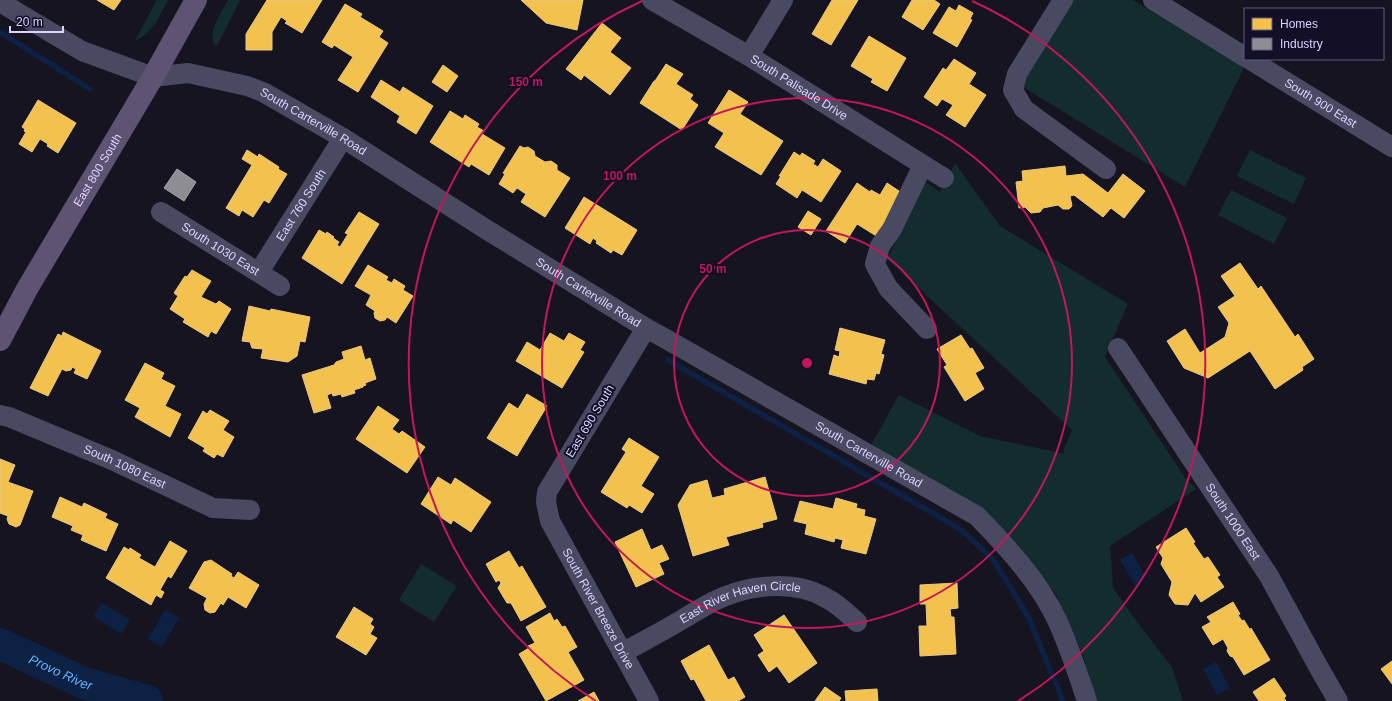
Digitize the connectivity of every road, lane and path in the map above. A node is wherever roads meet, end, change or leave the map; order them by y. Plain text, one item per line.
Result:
1 (196, 0) edge
2 (652, 0) edge
3 (783, 0) edge
4 (1063, 0) edge
5 (1153, 0) edge
6 (0, 2) edge
7 (749, 56) junction
8 (1244, 56) edge
9 (1251, 60) edge
10 (153, 77) junction
11 (343, 138) junction
12 (1392, 147) edge
13 (923, 165) junction
14 (1106, 169) dead end
15 (944, 178) dead end
16 (161, 212) dead end
17 (259, 272) junction
18 (280, 286) dead end
19 (646, 328) junction
20 (927, 329) dead end
21 (0, 340) edge
22 (1118, 348) dead end
23 (0, 415) edge
24 (250, 510) dead end
25 (548, 516) joint
26 (857, 622) dead end
27 (622, 653) junction
28 (649, 701) edge
29 (1087, 701) edge
30 (1338, 701) edge

1 - 10 main road, East 800 South
2 - 7 street, South Palisade Drive
3 - 7 street
4 - 14 street
5 - 8 street
6 - 10 street, South Carterville Road
7 - 13 street, South Palisade Drive
9 - 12 street, South 900 East
10 - 11 street, South Carterville Road
10 - 21 main road, East 800 South
11 - 17 street, East 760 South
11 - 19 street, South Carterville Road
13 - 15 street, South Palisade Drive
13 - 20 street
16 - 17 street, South 1030 East
17 - 18 street, South 1030 East
19 - 25 street, East 690 South
19 - 29 street, South Carterville Road
22 - 30 street, South 1000 East
23 - 24 street, South 1080 East
25 - 27 street, South River Breeze Drive
26 - 27 street, East River Haven Circle
27 - 28 street, South River Breeze Drive

